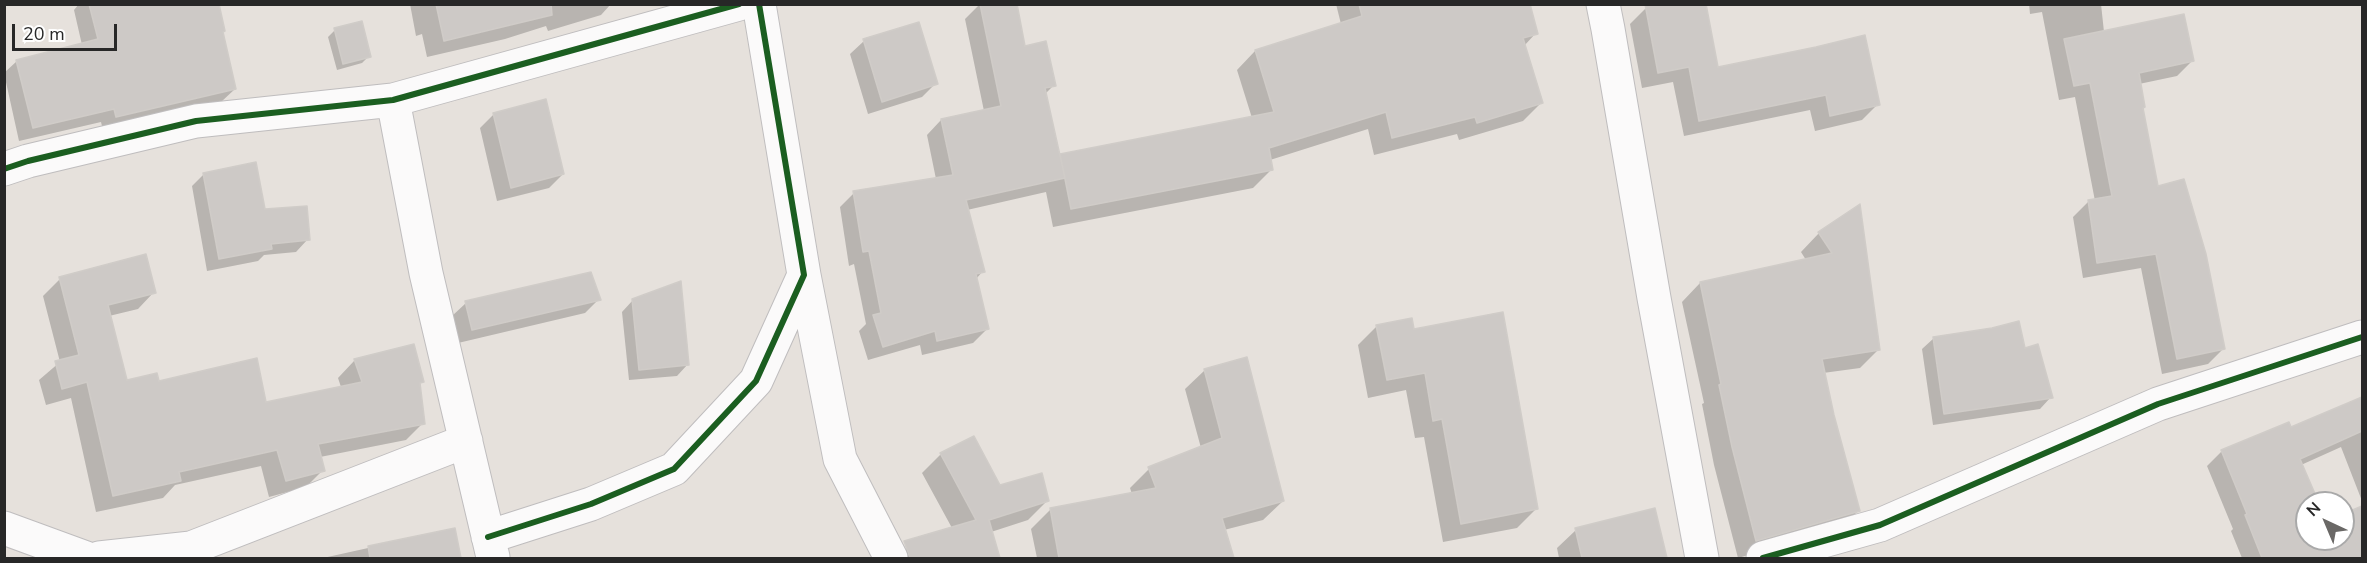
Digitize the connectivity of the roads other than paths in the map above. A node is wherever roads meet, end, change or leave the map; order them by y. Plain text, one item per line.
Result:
1 (739, 4) edge
2 (759, 4) edge
3 (1603, 4) edge
4 (393, 100) junction
5 (4, 169) edge
6 (804, 275) junction
7 (2362, 337) edge
8 (466, 441) junction
9 (4, 528) edge
10 (490, 548) edge
11 (86, 558) edge
12 (99, 558) edge
13 (891, 558) edge
14 (1702, 558) edge
15 (1764, 558) edge

1 - 4 street
2 - 6 street
3 - 14 street
4 - 5 street
4 - 8 street
6 - 10 street
6 - 13 street
7 - 15 street
8 - 10 street
8 - 12 street
9 - 11 street

